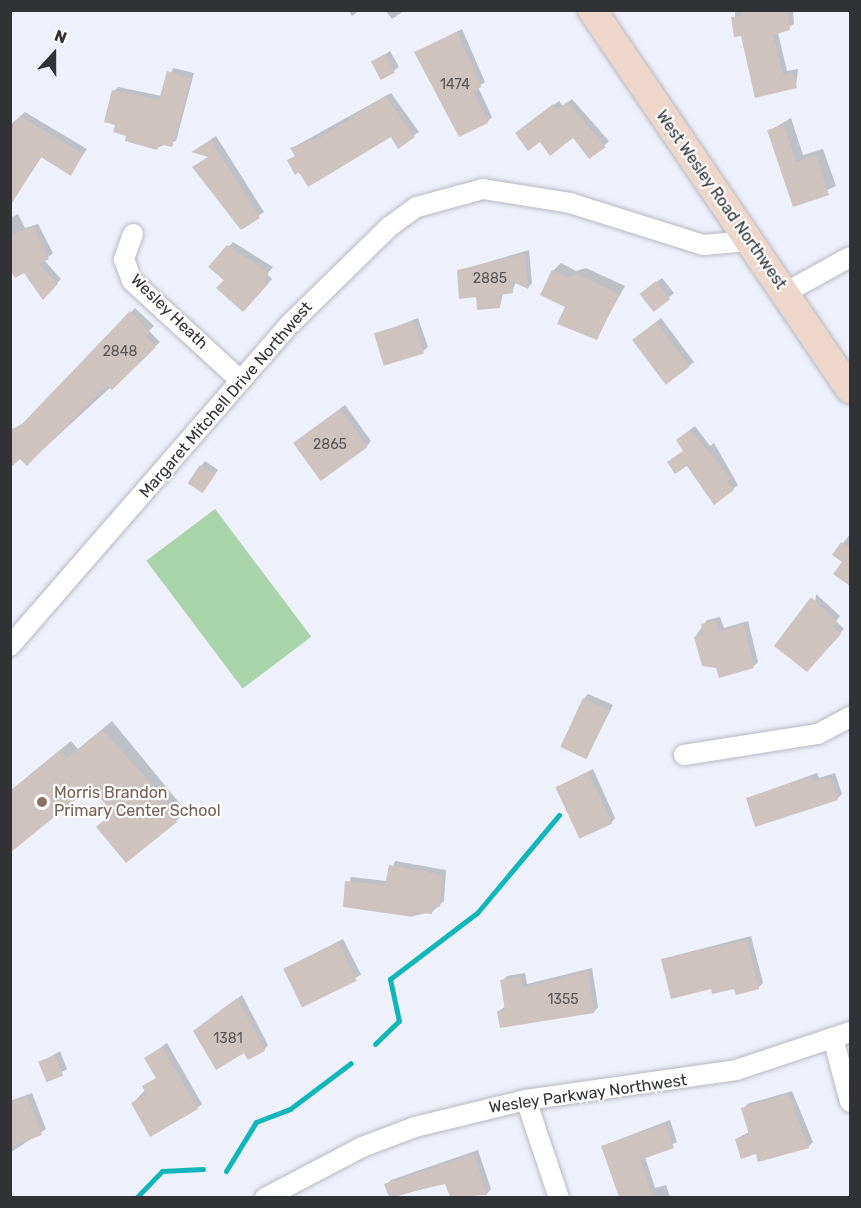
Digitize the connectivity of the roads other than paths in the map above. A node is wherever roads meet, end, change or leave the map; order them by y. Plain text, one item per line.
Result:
1 (592, 10) edge
2 (133, 234) dead end
3 (749, 242) junction
4 (850, 257) edge
5 (785, 293) junction
6 (240, 380) junction
7 (850, 389) edge
8 (10, 646) edge
9 (850, 717) edge
10 (684, 755) dead end
11 (842, 1035) edge
12 (526, 1100) junction
13 (850, 1102) edge
14 (265, 1197) edge
15 (559, 1197) edge

1 - 3 street, West Wesley Road Northwest
2 - 6 street, Wesley Heath
3 - 5 street, West Wesley Road Northwest
3 - 6 street, Margaret Mitchell Drive Northwest
4 - 5 street
5 - 7 street, West Wesley Road Northwest
6 - 8 street, Margaret Mitchell Drive Northwest
9 - 10 street
11 - 12 street, Wesley Parkway Northwest
11 - 13 street
12 - 14 street, Wesley Parkway Northwest
12 - 15 street

